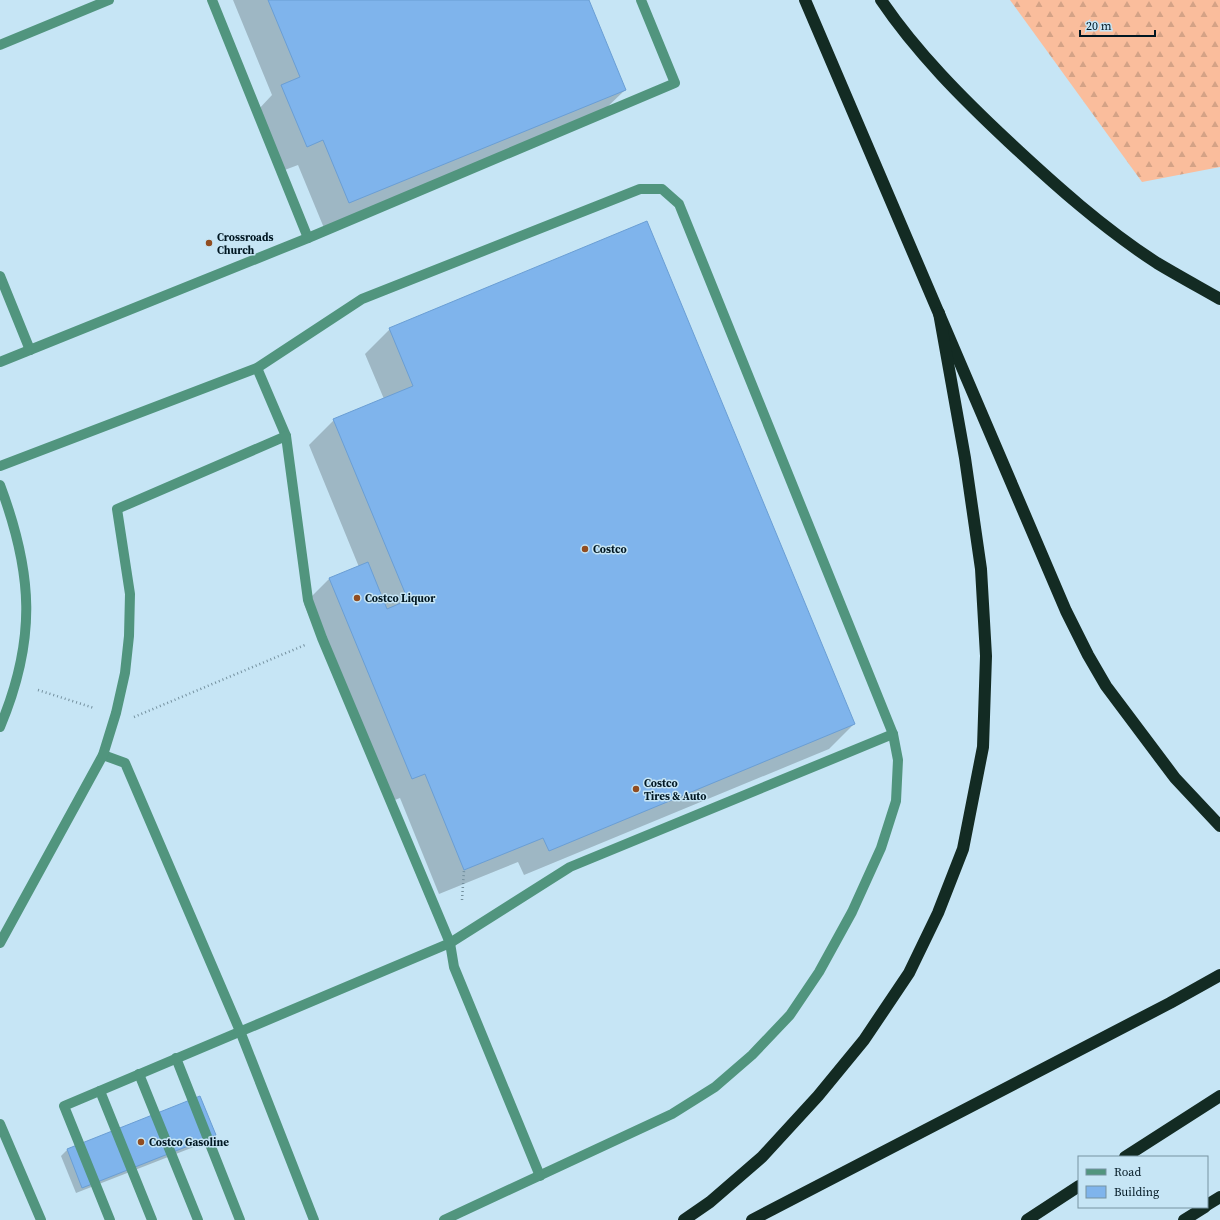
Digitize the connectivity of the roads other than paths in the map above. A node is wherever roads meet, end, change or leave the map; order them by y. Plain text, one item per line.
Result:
1 (109, 0) edge
2 (212, 0) edge
3 (641, 0) edge
4 (805, 0) edge
5 (881, 0) edge
6 (0, 45) edge
7 (308, 238) junction
8 (0, 276) edge
9 (1220, 298) edge
10 (940, 313) junction
11 (30, 350) junction
12 (0, 362) edge
13 (257, 368) junction
14 (286, 436) junction
15 (0, 466) edge
16 (0, 485) edge
17 (0, 727) edge
18 (893, 734) junction
19 (103, 755) junction
20 (1220, 826) edge
21 (0, 943) edge
22 (450, 943) junction
23 (1220, 975) edge
24 (240, 1031) junction
25 (176, 1058) junction
26 (139, 1074) junction
27 (100, 1091) junction
28 (1220, 1096) edge
29 (0, 1124) edge
30 (1127, 1156) edge
31 (540, 1176) junction
32 (1078, 1187) edge
33 (1203, 1208) edge
34 (1207, 1208) edge
35 (41, 1220) edge
36 (110, 1220) edge
37 (152, 1220) edge
38 (198, 1220) edge
39 (240, 1220) edge
40 (314, 1220) edge
41 (444, 1220) edge
42 (684, 1220) edge
43 (752, 1220) edge
44 (1026, 1220) edge
45 (1184, 1220) edge
46 (1198, 1220) edge

1 - 6 street
2 - 7 street
3 - 7 street
4 - 10 highway
5 - 9 highway
7 - 11 street
8 - 11 street
10 - 20 highway
10 - 42 highway
11 - 12 street
13 - 14 street
13 - 15 street
13 - 18 street
14 - 19 street
14 - 22 street
16 - 17 street
18 - 22 street
18 - 31 street
19 - 21 street
19 - 24 street
22 - 24 street
22 - 31 street
23 - 43 highway
24 - 25 street
24 - 40 street
25 - 26 street
25 - 39 street
26 - 27 street
26 - 38 street
27 - 36 street
27 - 37 street
28 - 30 highway
29 - 35 street
31 - 41 street
32 - 44 highway
33 - 45 highway
34 - 46 highway

